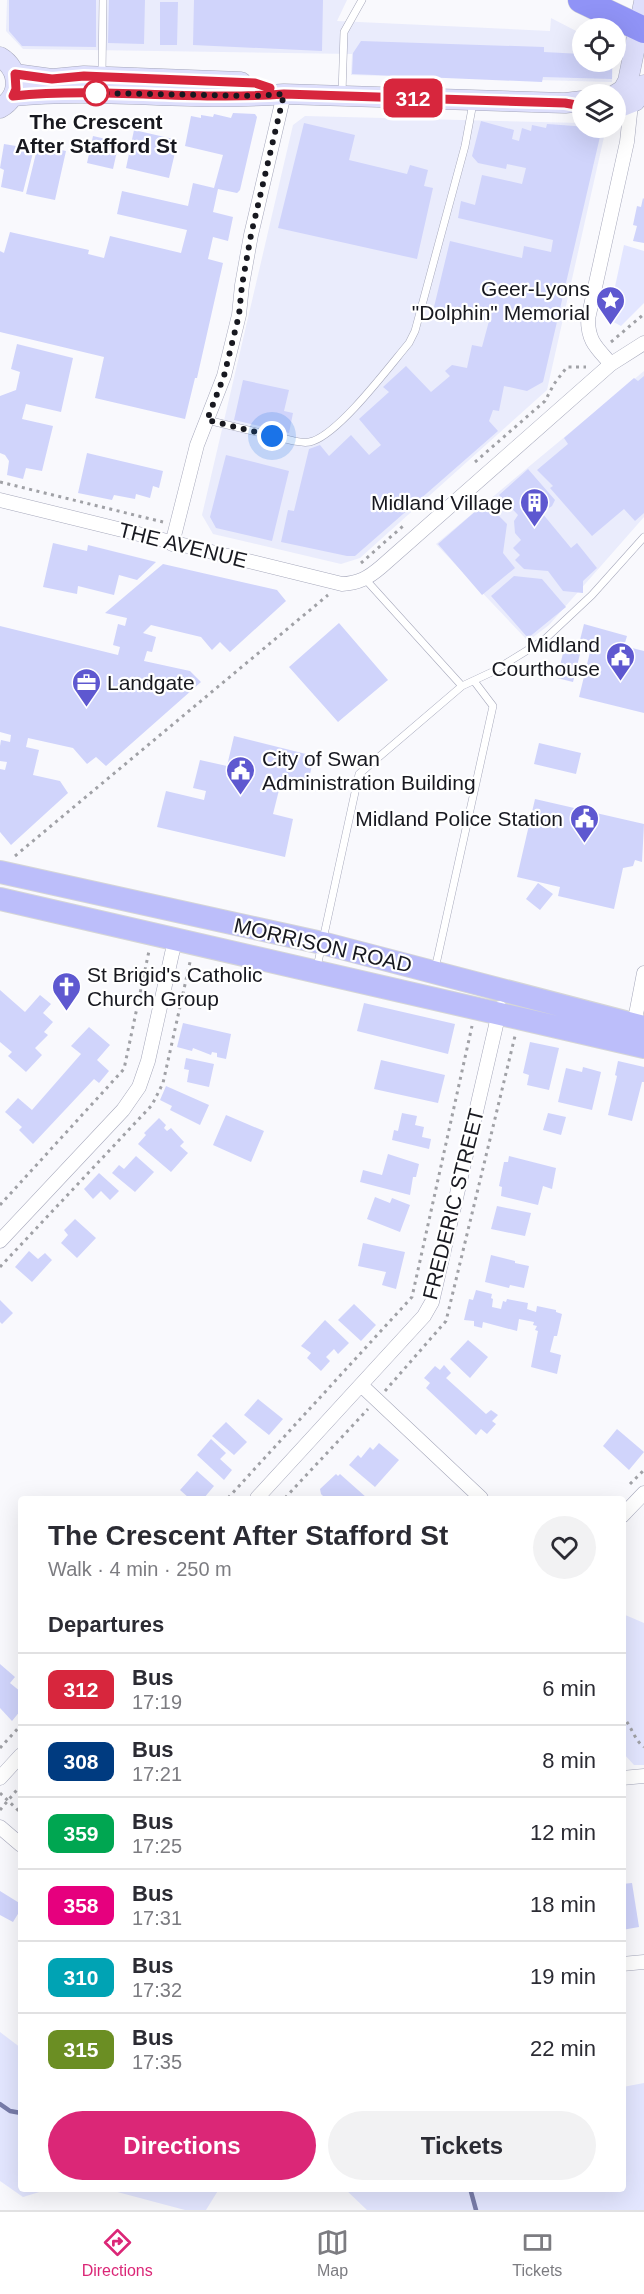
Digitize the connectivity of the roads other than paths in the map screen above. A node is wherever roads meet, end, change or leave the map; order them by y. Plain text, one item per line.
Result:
1 (103, 0) edge
2 (362, 0) edge
3 (581, 0) edge
4 (644, 2) edge
5 (641, 29) edge
6 (0, 57) edge
7 (15, 74) junction
8 (102, 77) junction
9 (644, 85) edge
10 (626, 86) edge
11 (284, 94) junction
12 (342, 96) junction
13 (626, 99) edge
14 (473, 100) junction
15 (6, 102) edge
16 (572, 103) edge
17 (626, 135) edge
18 (644, 343) edge
19 (611, 364) junction
20 (207, 420) junction
21 (0, 500) edge
22 (644, 537) edge
23 (172, 544) junction
24 (366, 580) junction
25 (474, 681) junction
26 (462, 686) junction
27 (5, 866) edge
28 (0, 898) edge
29 (176, 940) junction
30 (322, 943) junction
31 (435, 972) junction
32 (316, 973) junction
33 (644, 973) edge
34 (503, 991) junction
35 (498, 1015) junction
36 (638, 1036) edge
37 (0, 1241) edge
38 (361, 1385) junction
39 (644, 1493) edge
40 (259, 1496) edge
41 (479, 1496) edge
42 (626, 1512) edge
43 (18, 1758) edge
44 (644, 1776) edge
45 (0, 1778) edge
46 (626, 1778) edge
47 (0, 1827) edge
48 (18, 1842) edge
49 (644, 1962) edge
50 (626, 1964) edge

1 - 8 lane
2 - 12 lane
3 - 5 highway
4 - 5 street
5 - 10 street
6 - 7 street
7 - 8 street
7 - 15 street
8 - 11 street
9 - 13 street
11 - 12 street
11 - 15 street
11 - 20 street
12 - 14 street
14 - 16 street
14 - 20 lane
17 - 19 street
18 - 19 street
19 - 24 street
20 - 23 street
21 - 23 street, THE AVENUE
22 - 25 lane
23 - 24 street, THE AVENUE
24 - 26 lane
25 - 26 lane
25 - 31 lane
26 - 30 lane
27 - 30 main road, MORRISON ROAD
28 - 29 main road, MORRISON ROAD
29 - 32 main road, MORRISON ROAD
29 - 37 street
30 - 31 main road, MORRISON ROAD
30 - 32 lane
31 - 34 main road, MORRISON ROAD
32 - 35 main road, MORRISON ROAD
33 - 36 street
34 - 35 street, FREDERIC STREET
34 - 36 main road, MORRISON ROAD
35 - 36 main road, MORRISON ROAD
35 - 38 street, FREDERIC STREET
38 - 40 street, FREDERIC STREET
38 - 41 street
39 - 42 street
43 - 45 street
44 - 46 street
47 - 48 street
49 - 50 street

